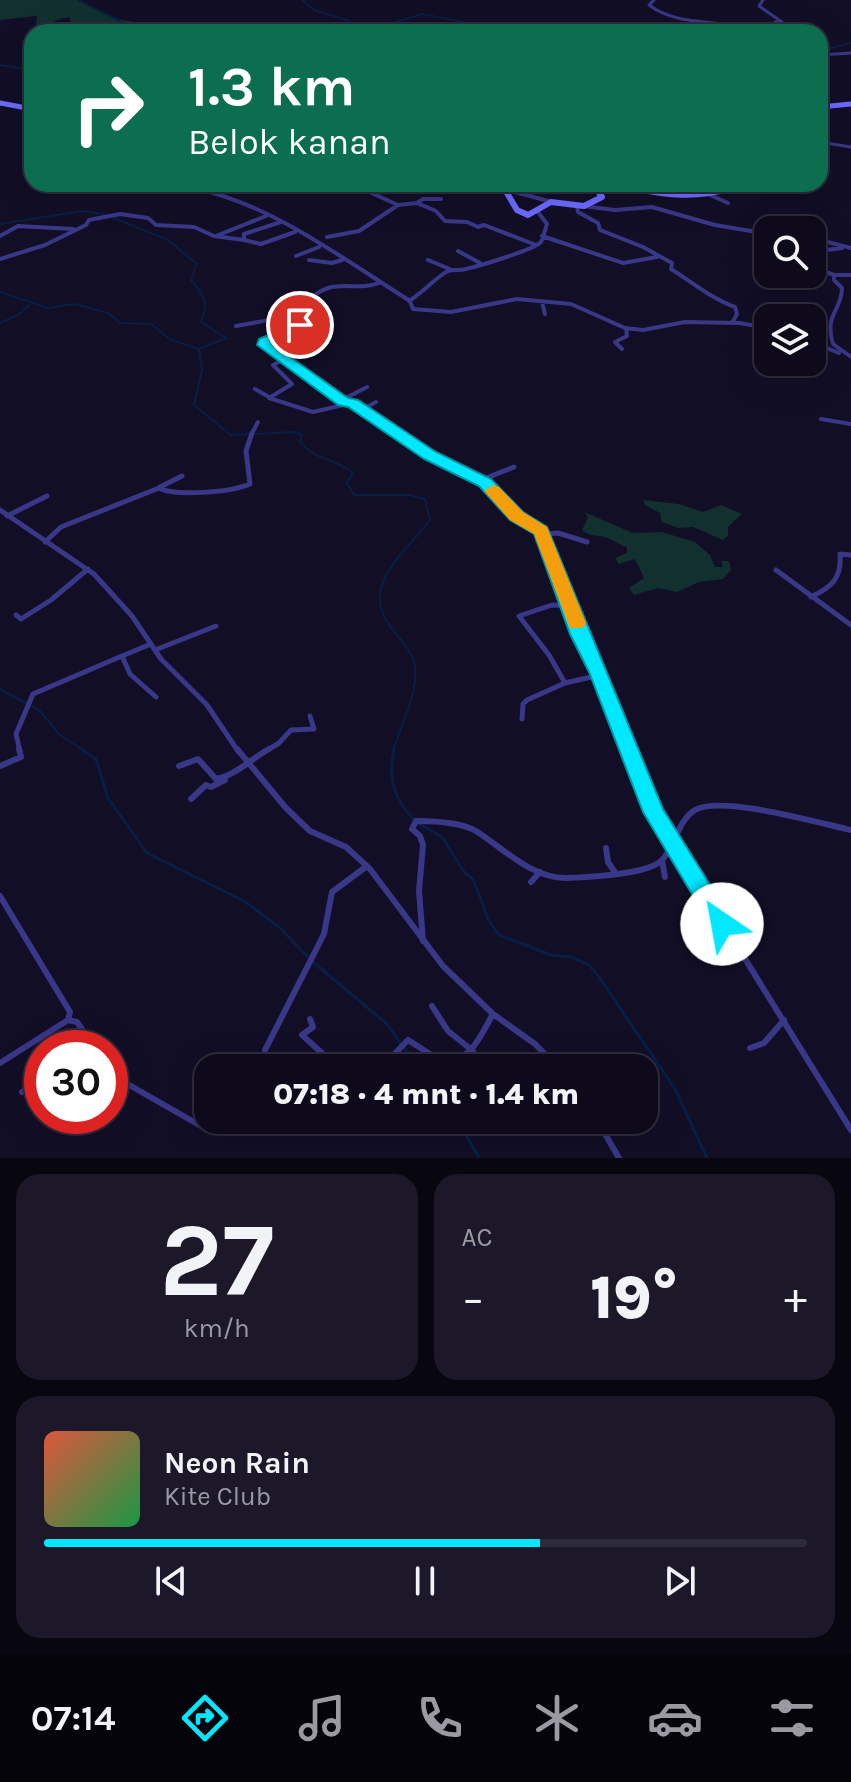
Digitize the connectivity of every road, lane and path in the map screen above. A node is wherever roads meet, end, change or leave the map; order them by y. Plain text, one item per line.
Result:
1 (654, 0) edge
2 (751, 0) edge
3 (762, 2) edge
4 (733, 24) edge
5 (778, 24) edge
6 (851, 53) edge
7 (828, 55) edge
8 (0, 103) edge
9 (851, 104) edge
10 (828, 106) edge
11 (24, 107) edge
12 (828, 143) edge
13 (851, 147) edge
14 (217, 192) edge
15 (374, 192) edge
16 (505, 192) edge
17 (519, 192) edge
18 (600, 192) edge
19 (656, 192) edge
20 (718, 192) edge
21 (710, 195) junction
22 (441, 199) dead end
23 (553, 202) junction
24 (417, 203) junction
25 (728, 203) dead end
26 (398, 205) junction
27 (580, 206) junction
28 (538, 212) junction
29 (268, 216) junction
30 (281, 222) junction
31 (74, 229) junction
32 (296, 232) junction
33 (754, 232) edge
34 (0, 236) edge
35 (216, 236) junction
36 (542, 236) junction
37 (327, 237) dead end
38 (244, 240) junction
39 (826, 241) edge
40 (319, 246) junction
41 (537, 246) junction
42 (848, 248) edge
43 (458, 251) dead end
44 (826, 251) edge
45 (296, 256) dead end
46 (658, 257) junction
47 (0, 259) edge
48 (309, 260) dead end
49 (343, 260) junction
50 (428, 260) dead end
51 (481, 264) junction
52 (453, 270) junction
53 (826, 272) edge
54 (834, 275) junction
55 (851, 275) edge
56 (379, 282) junction
57 (409, 301) junction
58 (542, 302) junction
59 (545, 314) dead end
60 (297, 315) junction
61 (732, 323) junction
62 (236, 326) dead end
63 (754, 326) edge
64 (625, 328) junction
65 (826, 347) edge
66 (622, 349) dead end
67 (851, 357) edge
68 (285, 359) junction
69 (367, 387) dead end
70 (255, 389) dead end
71 (269, 397) junction
72 (343, 401) junction
73 (376, 402) dead end
74 (821, 419) dead end
75 (375, 420) junction
76 (258, 422) dead end
77 (851, 424) edge
78 (514, 467) dead end
79 (182, 476) dead end
80 (481, 480) junction
81 (159, 488) junction
82 (47, 496) dead end
83 (0, 510) edge
84 (7, 516) junction
85 (543, 534) junction
86 (45, 542) junction
87 (587, 542) dead end
88 (851, 555) edge
89 (88, 569) junction
90 (776, 570) dead end
91 (811, 597) junction
92 (571, 606) junction
93 (16, 615) dead end
94 (851, 625) edge
95 (216, 626) dead end
96 (153, 647) junction
97 (122, 656) junction
98 (600, 675) junction
99 (565, 683) junction
100 (156, 697) dead end
101 (310, 716) dead end
102 (522, 719) dead end
103 (246, 762) junction
104 (0, 766) edge
105 (179, 766) dead end
106 (232, 776) junction
107 (191, 799) dead end
108 (851, 830) edge
109 (672, 841) junction
110 (606, 848) dead end
111 (662, 860) junction
112 (367, 866) junction
113 (540, 872) junction
114 (616, 874) junction
115 (665, 877) dead end
116 (531, 882) dead end
117 (1, 899) edge
118 (423, 942) junction
119 (432, 1006) dead end
120 (493, 1014) junction
121 (310, 1019) dead end
122 (68, 1020) junction
123 (784, 1020) junction
124 (83, 1030) edge
125 (750, 1048) dead end
126 (265, 1050) dead end
127 (473, 1051) junction
128 (323, 1054) edge
129 (394, 1054) edge
130 (430, 1054) edge
131 (469, 1054) edge
132 (545, 1054) edge
133 (0, 1063) edge
134 (128, 1084) edge
135 (194, 1122) edge
136 (851, 1130) edge
137 (605, 1134) edge
138 (619, 1158) edge

1 - 4 street
2 - 3 street
3 - 5 street
6 - 7 street
8 - 11 street
9 - 10 street
12 - 13 street
14 - 29 street
15 - 26 street
16 - 28 street
17 - 23 street
18 - 27 street
19 - 21 street
20 - 21 street
21 - 25 street
22 - 24 street
23 - 27 street
23 - 28 street
24 - 26 street
24 - 41 street
26 - 37 street
27 - 33 street
27 - 46 street
28 - 36 street
29 - 30 street
29 - 35 street
30 - 32 street
30 - 38 street
31 - 34 street
31 - 35 street
31 - 47 street
32 - 38 street
32 - 40 street
35 - 38 street
36 - 41 street
36 - 46 street
39 - 42 street
40 - 45 street
40 - 49 street
41 - 51 street
42 - 44 street
43 - 51 street
46 - 61 street
48 - 49 street
49 - 56 street
50 - 52 street
51 - 52 street
52 - 57 street
53 - 54 street
54 - 55 street
54 - 67 street
56 - 57 street
56 - 60 street
57 - 58 street
58 - 59 street
58 - 64 street
60 - 62 street
60 - 68 street
61 - 63 street
61 - 64 street
64 - 66 street
65 - 67 street
68 - 71 street
68 - 72 street
69 - 72 street
70 - 71 street
71 - 72 street
72 - 75 street
73 - 75 street
74 - 77 street
75 - 80 street
76 - 81 street
78 - 80 street
79 - 81 street
80 - 85 street
81 - 86 street
82 - 84 street
83 - 84 street
84 - 86 street
85 - 87 street
85 - 92 street
86 - 89 street
88 - 91 street
89 - 93 street
89 - 96 street
90 - 91 street
91 - 94 street
92 - 98 street
92 - 99 street
95 - 96 street
96 - 97 street
96 - 103 street
97 - 100 street
97 - 104 street
98 - 99 street
98 - 109 street
99 - 102 street
101 - 103 street
103 - 106 street
103 - 112 street
105 - 106 street
106 - 107 street
108 - 109 street
109 - 111 street
109 - 123 street
110 - 114 street
111 - 114 street
111 - 115 street
112 - 118 street
112 - 126 street
113 - 114 street
113 - 116 street
113 - 118 street
117 - 122 street
118 - 120 street
119 - 127 street
120 - 127 street
120 - 132 street
121 - 128 street
122 - 124 street
122 - 133 street
123 - 125 street
123 - 136 street
127 - 131 street
129 - 130 street
134 - 135 street
137 - 138 street

